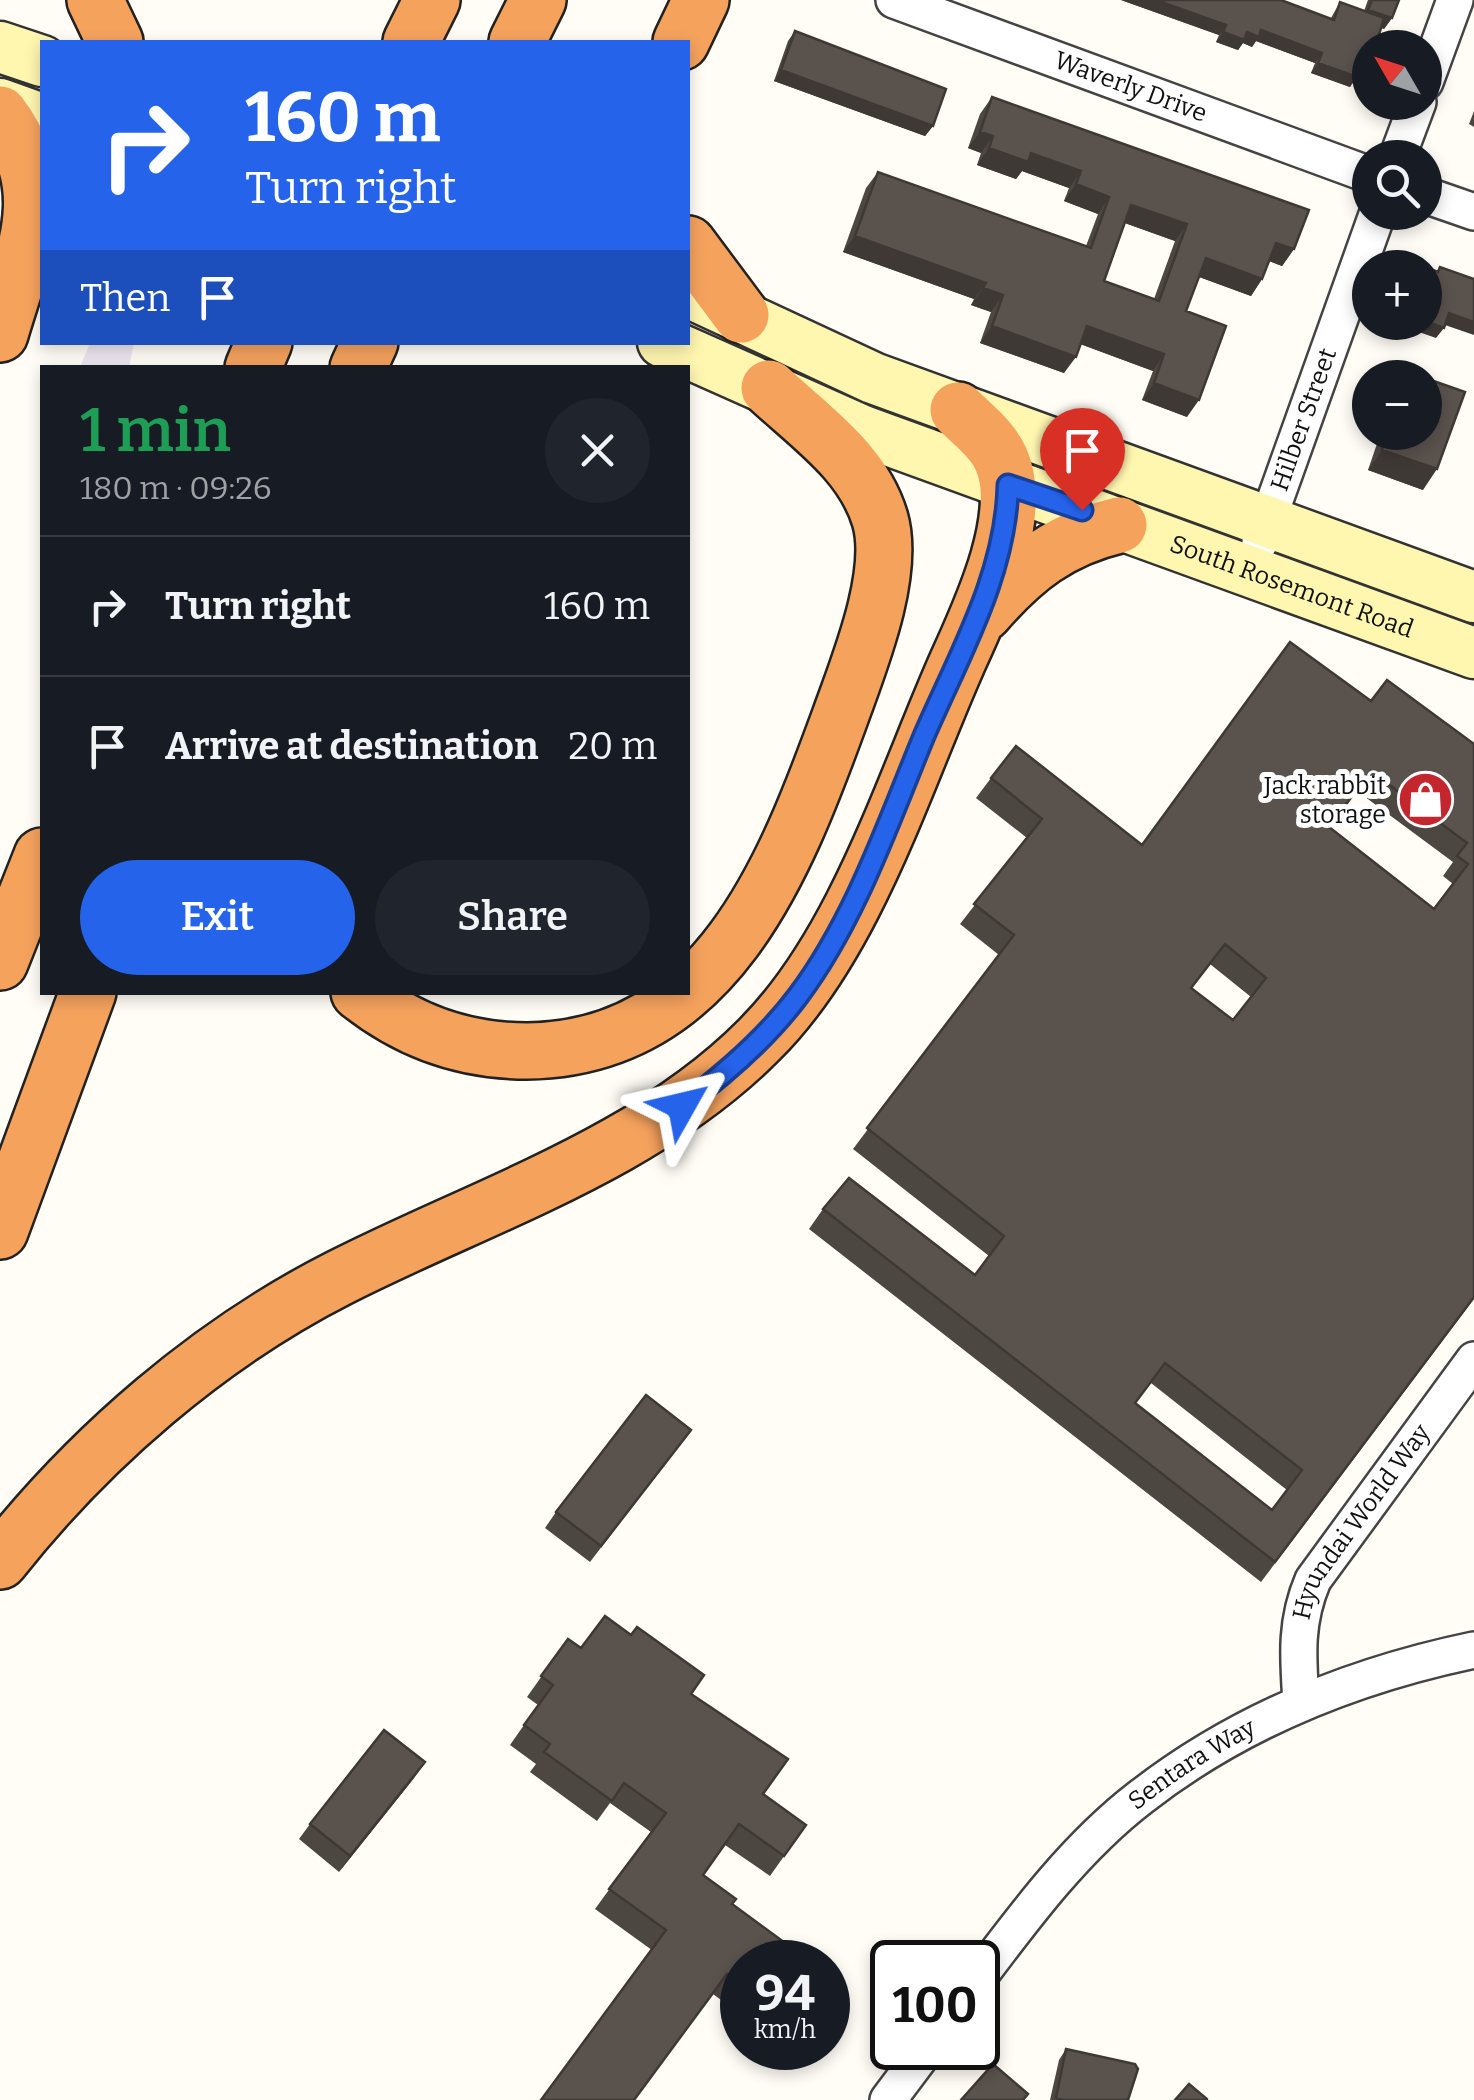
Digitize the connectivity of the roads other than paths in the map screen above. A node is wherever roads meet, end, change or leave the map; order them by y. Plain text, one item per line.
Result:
1 (95, 0) edge
2 (419, 0) edge
3 (432, 0) edge
4 (538, 0) edge
5 (701, 0) edge
6 (894, 0) edge
7 (1455, 0) edge
8 (1442, 36) edge
9 (114, 40) edge
10 (408, 40) edge
11 (408, 40) edge
12 (518, 40) edge
13 (682, 40) edge
14 (0, 47) edge
15 (40, 61) edge
16 (0, 104) edge
17 (0, 114) edge
18 (40, 118) edge
19 (1352, 169) edge
20 (1442, 201) edge
21 (1474, 212) edge
22 (1372, 230) edge
23 (690, 247) edge
24 (690, 293) edge
25 (741, 316) junction
26 (0, 334) edge
27 (670, 345) edge
28 (768, 388) junction
29 (958, 410) junction
30 (1008, 485) junction
31 (1266, 523) junction
32 (1120, 525) junction
33 (1250, 572) junction
34 (1474, 597) edge
35 (975, 622) junction
36 (1474, 652) edge
37 (40, 861) edge
38 (0, 962) edge
39 (690, 989) edge
40 (87, 995) edge
41 (363, 995) edge
42 (682, 995) edge
43 (0, 1230) edge
44 (1474, 1360) edge
45 (0, 1562) edge
46 (1474, 1650) edge
47 (1302, 1702) junction
48 (1000, 1950) edge
49 (910, 2070) edge
50 (888, 2100) edge

1 - 9 highway
2 - 10 highway
3 - 11 highway
4 - 12 highway
5 - 13 highway
6 - 19 street, Waverly Drive
7 - 8 street
14 - 15 main road
16 - 18 main road
17 - 26 highway
20 - 21 street
22 - 31 street, Hilber Street
23 - 25 highway
24 - 25 main road, South Rosemont Road
25 - 29 main road, South Rosemont Road
27 - 28 main road, South Rosemont Road
28 - 30 main road, South Rosemont Road
28 - 39 highway
29 - 30 highway
29 - 31 main road, South Rosemont Road
30 - 32 main road, South Rosemont Road
30 - 35 highway
31 - 33 street, Hilber Street
31 - 34 main road, South Rosemont Road
32 - 33 main road, South Rosemont Road
32 - 35 highway
33 - 36 main road, South Rosemont Road
35 - 45 highway
37 - 38 highway
40 - 43 highway
41 - 42 highway
44 - 47 street, Hyundai World Way
46 - 47 street, Sentara Way
47 - 48 street, Sentara Way
49 - 50 street

